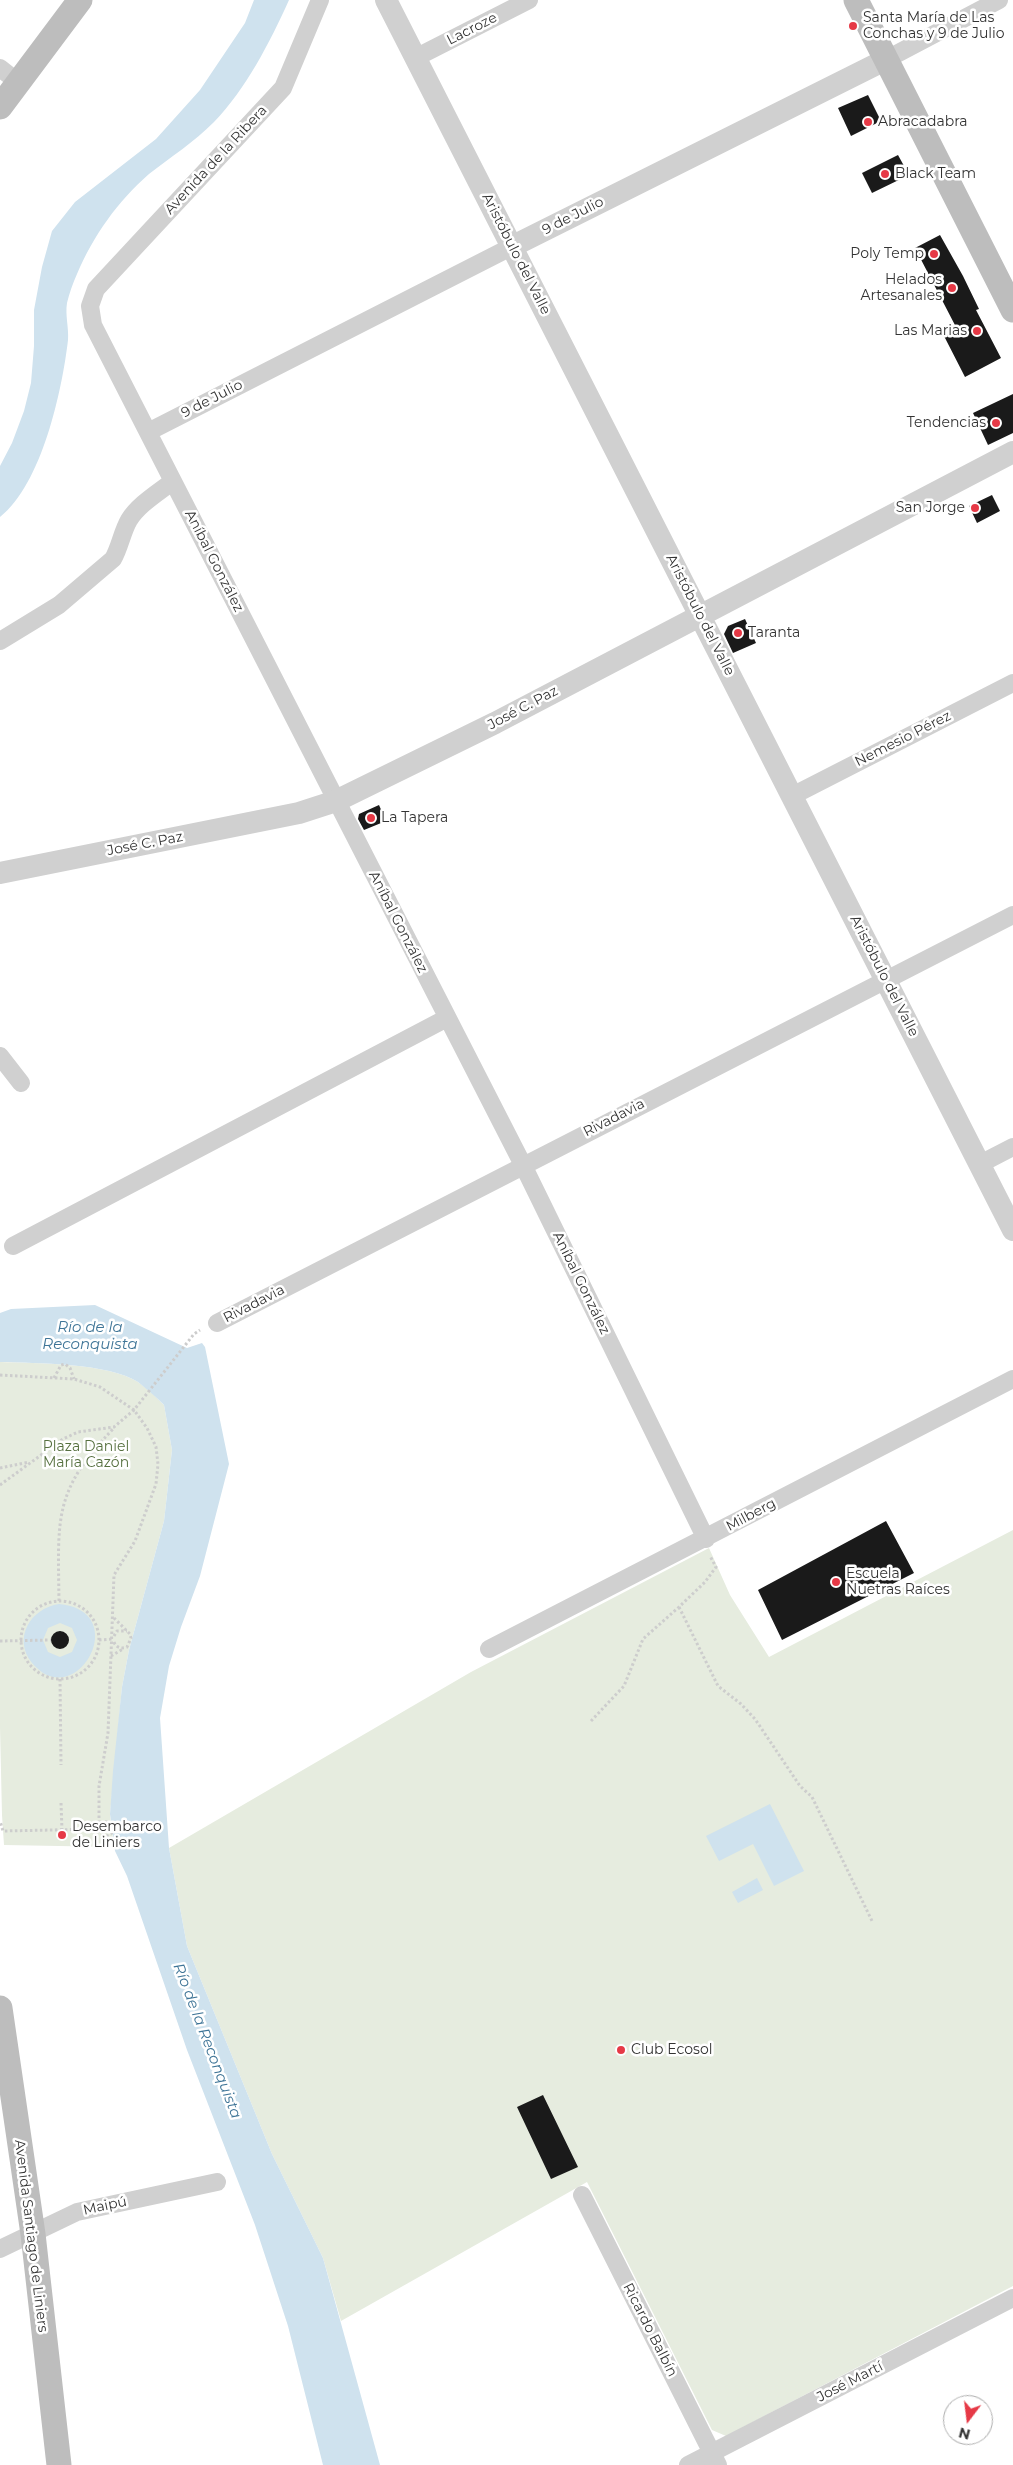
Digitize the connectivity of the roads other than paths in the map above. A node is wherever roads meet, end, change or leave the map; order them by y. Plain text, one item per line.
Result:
1 (80, 0) edge
2 (320, 0) edge
3 (386, 0) edge
4 (529, 0) edge
5 (856, 0) edge
6 (999, 0) edge
7 (415, 58) junction
8 (886, 59) junction
9 (9, 75) edge
10 (0, 107) edge
11 (513, 246) junction
12 (90, 306) joint
13 (1013, 310) edge
14 (148, 432) junction
15 (1013, 452) edge
16 (173, 481) junction
17 (700, 615) junction
18 (0, 641) edge
19 (1013, 683) edge
20 (792, 796) junction
21 (336, 801) junction
22 (0, 873) edge
23 (1013, 915) edge
24 (886, 979) junction
25 (447, 1018) junction
26 (0, 1056) edge
27 (21, 1084) dead end
28 (1013, 1147) edge
29 (980, 1164) junction
30 (523, 1165) junction
31 (1013, 1230) edge
32 (13, 1246) dead end
33 (217, 1323) dead end
34 (1013, 1379) edge
35 (706, 1539) junction
36 (489, 1649) dead end
37 (0, 2008) edge
38 (217, 2182) dead end
39 (582, 2195) dead end
40 (33, 2234) junction
41 (0, 2249) edge
42 (1013, 2298) edge
43 (715, 2459) edge
44 (59, 2465) edge
45 (688, 2465) edge

1 - 9 main road
2 - 12 street, Avenida de la Ribera
3 - 7 street, Aristóbulo del Valle
4 - 7 street, Lacroze
5 - 8 main road
6 - 8 street, 9 de Julio
7 - 11 street, Aristóbulo del Valle
8 - 11 street, 9 de Julio
8 - 13 main road
9 - 10 main road
11 - 14 street, 9 de Julio
11 - 17 street, Aristóbulo del Valle
12 - 14 street, Aníbal González
14 - 16 street, Aníbal González
15 - 17 street, José C. Paz
16 - 18 street
16 - 21 street, Aníbal González
17 - 20 street, Aristóbulo del Valle
17 - 21 street, José C. Paz
19 - 20 street, Nemesio Pérez
20 - 24 street, Aristóbulo del Valle
21 - 22 street, José C. Paz
21 - 25 street, Aníbal González
23 - 24 street, Rivadavia
24 - 29 street, Aristóbulo del Valle
24 - 30 street, Rivadavia
25 - 30 street, Aníbal González
25 - 32 street
26 - 27 street
28 - 29 street
29 - 31 street, Aristóbulo del Valle
30 - 33 street, Rivadavia
30 - 35 street, Aníbal González
34 - 35 street, Milberg
35 - 36 street, Milberg
37 - 40 main road, Avenida Santiago de Liniers
38 - 40 street, Maipú
39 - 43 street, Ricardo Balbín
40 - 41 street, Maipú
40 - 44 main road, Avenida Santiago de Liniers
42 - 43 street, José Martí
43 - 45 street, José Martí

